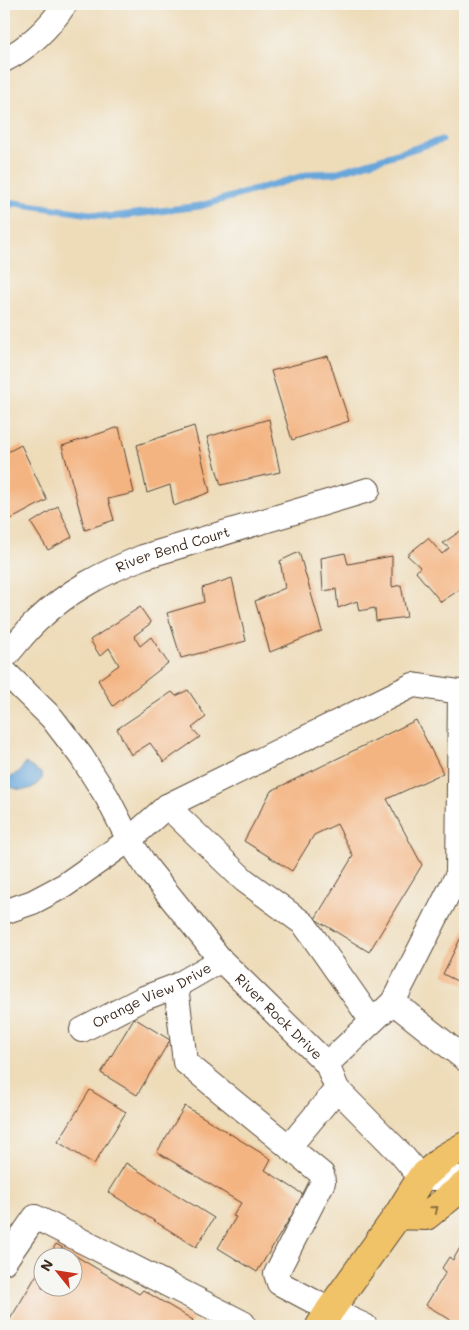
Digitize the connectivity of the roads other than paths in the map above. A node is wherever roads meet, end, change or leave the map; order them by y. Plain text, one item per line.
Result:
1 (65, 4) edge
2 (4, 60) edge
3 (368, 490) dead end
4 (4, 658) edge
5 (4, 672) edge
6 (167, 806) junction
7 (130, 840) junction
8 (462, 875) edge
9 (4, 912) edge
10 (221, 960) junction
11 (176, 986) junction
12 (393, 1002) junction
13 (372, 1021) junction
14 (82, 1030) dead end
15 (465, 1058) edge
16 (327, 1064) junction
17 (337, 1089) junction
18 (465, 1136) edge
19 (289, 1147) junction
20 (455, 1152) edge
21 (421, 1178) junction
22 (465, 1178) edge
23 (465, 1185) edge
24 (398, 1215) junction
25 (4, 1262) edge
26 (325, 1318) edge
27 (244, 1325) edge
28 (365, 1326) edge

1 - 2 street
3 - 4 street, River Bend Court
5 - 7 street, River Rock Drive
6 - 7 street
6 - 8 street
6 - 13 street
7 - 9 street
7 - 10 street, River Rock Drive
8 - 12 street
10 - 11 street, Orange View Drive
10 - 16 street, River Rock Drive
11 - 14 street, Orange View Drive
11 - 19 street
12 - 13 street
12 - 15 street
13 - 16 street
16 - 17 street, River Rock Drive
17 - 19 street
17 - 21 street, River Rock Drive
18 - 20 main road
19 - 26 street
20 - 21 main road
21 - 22 street
21 - 24 main road
24 -> 23 main road
24 - 26 main road
25 - 27 street
26 - 28 street

